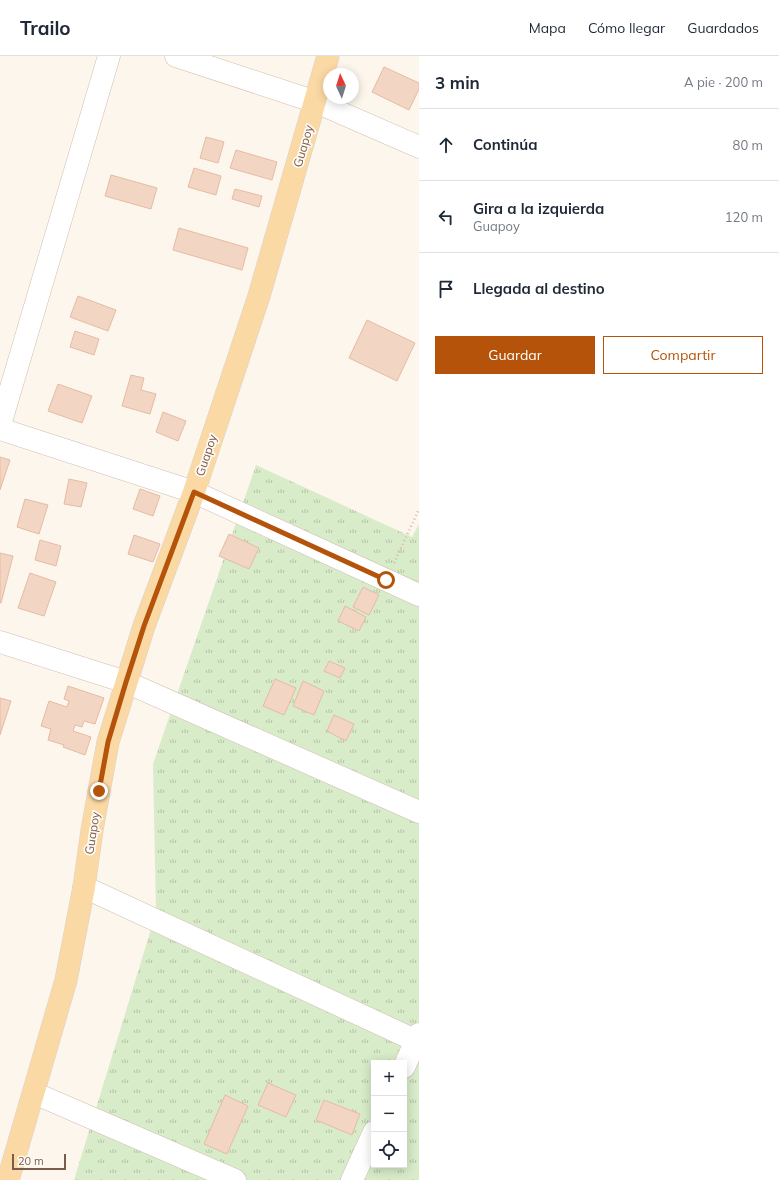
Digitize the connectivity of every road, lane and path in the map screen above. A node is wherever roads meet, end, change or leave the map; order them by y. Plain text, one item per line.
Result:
1 (109, 56) edge
2 (176, 56) edge
3 (328, 56) edge
4 (316, 102) junction
5 (419, 147) edge
6 (0, 426) edge
7 (0, 429) edge
8 (194, 492) junction
9 (419, 509) edge
10 (386, 580) junction
11 (419, 595) edge
12 (0, 642) edge
13 (126, 682) junction
14 (419, 812) edge
15 (84, 887) junction
16 (418, 1039) edge
17 (407, 1060) edge
18 (34, 1093) junction
19 (371, 1139) edge
20 (8, 1180) edge
21 (235, 1180) edge
22 (352, 1180) edge

1 - 6 street
2 - 4 street
3 - 4 main road, Guapoy
4 - 5 street
4 - 8 main road, Guapoy
7 - 8 street
8 - 10 street
8 - 13 main road, Guapoy
9 - 10 path
10 - 11 street
12 - 13 street
13 - 14 street
13 - 15 main road, Guapoy
15 - 16 street
15 - 18 main road, Guapoy
16 - 17 street
18 - 20 main road, Guapoy
18 - 21 street
19 - 22 street

